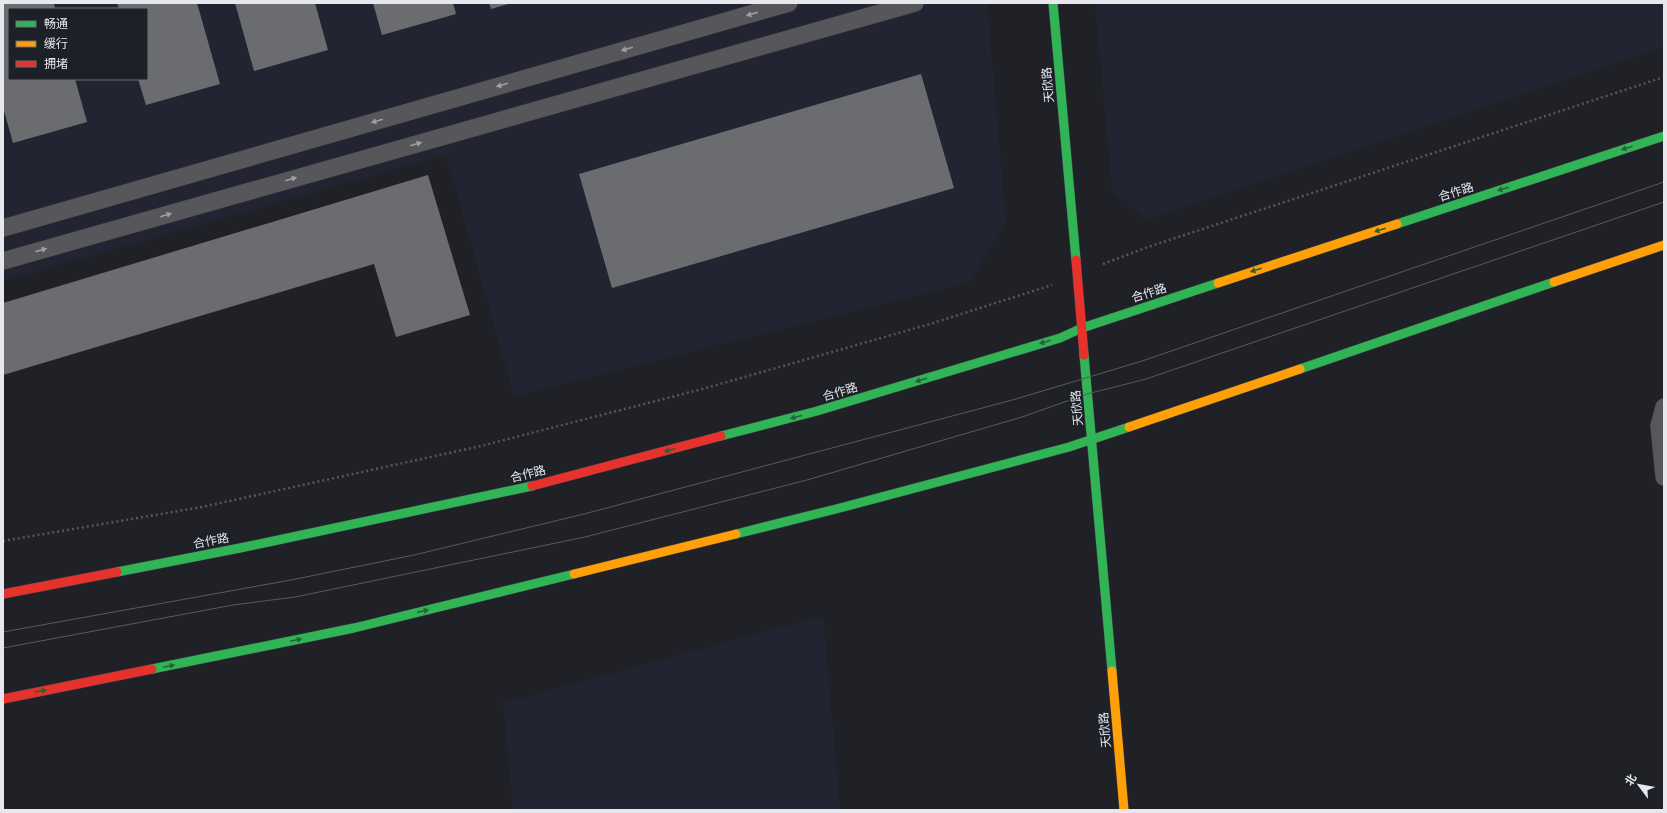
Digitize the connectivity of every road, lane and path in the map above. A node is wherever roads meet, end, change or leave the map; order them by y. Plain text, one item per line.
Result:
1 (789, 3) edge
2 (915, 3) edge
3 (1053, 3) edge
4 (884, 7) edge
5 (1664, 77) edge
6 (1664, 136) edge
7 (3, 228) edge
8 (1664, 244) edge
9 (3, 261) edge
10 (1077, 274) junction
11 (1082, 328) junction
12 (1664, 407) edge
13 (1092, 440) junction
14 (1664, 477) edge
15 (3, 541) edge
16 (3, 594) edge
17 (3, 699) edge
18 (1124, 810) edge

1 -> 7 lane
2 - 4 lane
3 - 10 main road, 天欣路
9 -> 4 lane
5 - 10 path
6 -> 11 main road, 合作路
8 - 13 main road
10 - 11 main road, 天欣路
10 - 15 path
11 - 13 main road, 天欣路
11 -> 16 main road, 合作路
12 - 14 lane
17 -> 13 main road
13 - 18 main road, 天欣路

